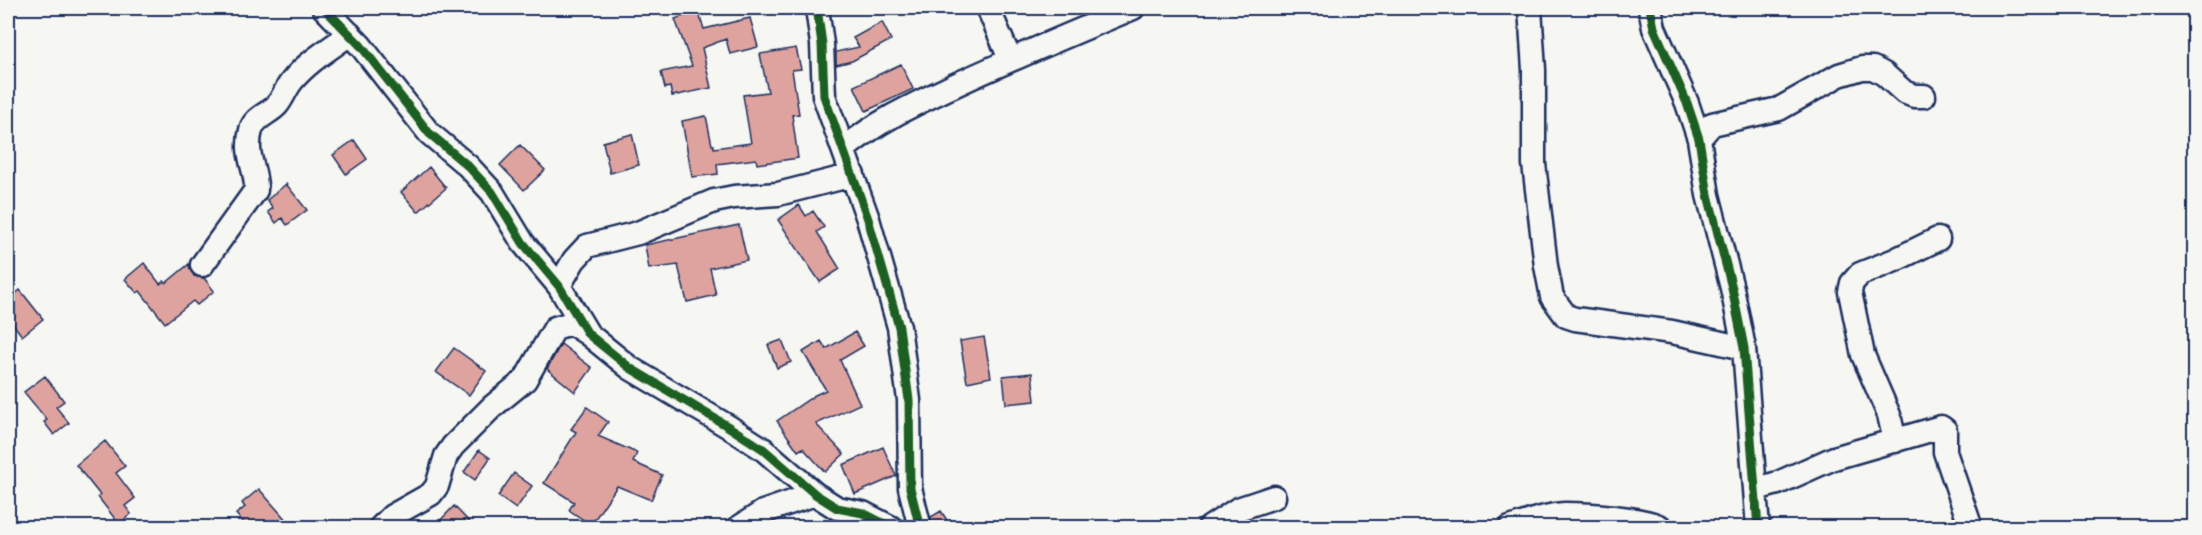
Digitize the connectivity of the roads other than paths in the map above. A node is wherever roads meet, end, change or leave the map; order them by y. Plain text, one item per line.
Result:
1 (817, 8) edge
2 (988, 8) edge
3 (1133, 8) edge
4 (1530, 8) edge
5 (1650, 8) edge
6 (327, 9) edge
7 (350, 34) junction
8 (1010, 59) junction
9 (1924, 96) dead end
10 (1699, 139) junction
11 (844, 149) junction
12 (853, 175) junction
13 (1938, 239) dead end
14 (202, 265) dead end
15 (559, 286) junction
16 (588, 333) junction
17 (1743, 348) junction
18 (1895, 441) junction
19 (1756, 489) junction
20 (815, 494) junction
21 (1274, 497) dead end
22 (380, 528) edge
23 (738, 528) edge
24 (892, 528) edge
25 (920, 528) edge
26 (1209, 528) edge
27 (1510, 528) edge
28 (1662, 528) edge
29 (1758, 528) edge
30 (1971, 528) edge

1 - 11 street
2 - 8 street
3 - 8 street
4 - 17 street
5 - 10 street
6 - 7 street
7 - 14 street
7 - 15 street
8 - 11 street
9 - 10 street
10 - 17 street
11 - 12 street
12 - 15 street
12 - 25 street
13 - 18 street
15 - 16 street
16 - 20 street
16 - 22 street
17 - 19 street
18 - 19 street
18 - 30 street
19 - 29 street
20 - 23 street
20 - 24 street
21 - 26 street
27 - 28 street

